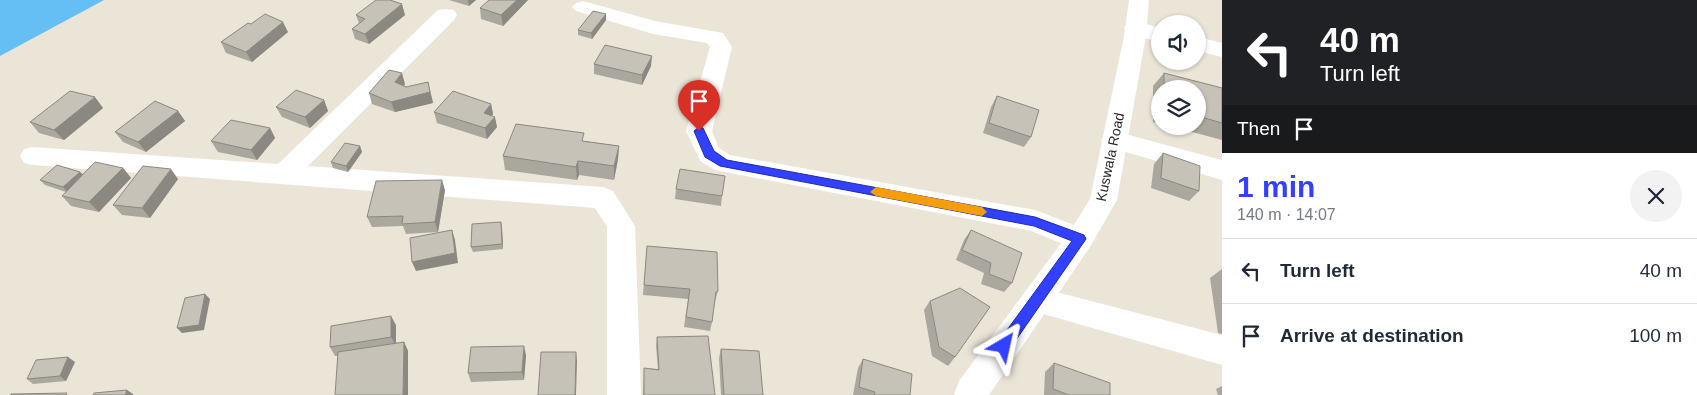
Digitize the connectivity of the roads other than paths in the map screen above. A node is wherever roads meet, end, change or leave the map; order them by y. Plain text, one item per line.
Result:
1 (1139, 0) edge
2 (583, 7) dead end
3 (446, 15) dead end
4 (1148, 32) edge
5 (1206, 46) edge
6 (1222, 50) edge
7 (1114, 140) junction
8 (33, 156) dead end
9 (1222, 170) edge
10 (283, 175) junction
11 (1080, 239) junction
12 (1037, 300) junction
13 (1222, 350) edge
14 (624, 395) edge
15 (971, 395) edge

1 - 4 street, Kuswala Road
2 - 11 street
3 - 10 street
4 - 7 street, Kuswala Road
5 - 6 street
7 - 9 street
7 - 11 street, Kuswala Road
8 - 10 street
10 - 14 street
11 - 12 street, Kuswala Road
12 - 13 street
12 - 15 street, Kuswala Road

